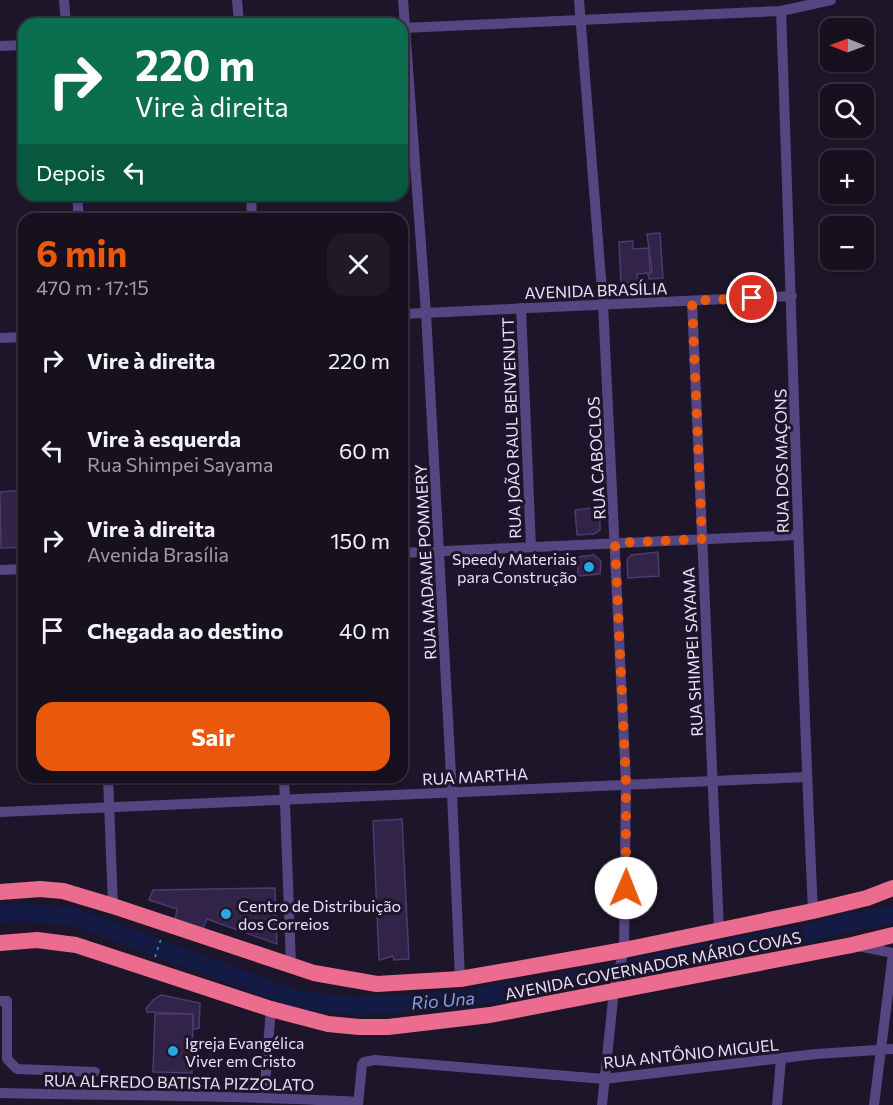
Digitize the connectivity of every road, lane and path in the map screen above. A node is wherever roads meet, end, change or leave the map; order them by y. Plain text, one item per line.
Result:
1 (64, 0) edge
2 (237, 0) edge
3 (403, 0) edge
4 (579, 0) edge
5 (831, 0) edge
6 (781, 11) junction
7 (66, 18) edge
8 (238, 18) edge
9 (403, 18) edge
10 (581, 21) junction
11 (408, 28) edge
12 (18, 45) edge
13 (0, 46) edge
14 (408, 90) edge
15 (792, 296) junction
16 (692, 301) junction
17 (603, 304) junction
18 (521, 308) junction
19 (426, 313) junction
20 (408, 314) edge
21 (18, 337) edge
22 (0, 338) edge
23 (798, 535) junction
24 (702, 539) junction
25 (615, 543) junction
26 (531, 547) junction
27 (439, 551) junction
28 (408, 553) edge
29 (18, 569) edge
30 (0, 570) edge
31 (807, 777) junction
32 (713, 781) junction
33 (109, 783) edge
34 (285, 783) edge
35 (626, 783) junction
36 (452, 793) junction
37 (286, 800) junction
38 (111, 808) junction
39 (0, 812) edge
40 (893, 888) edge
41 (0, 892) edge
42 (113, 906) junction
43 (813, 911) junction
44 (719, 930) junction
45 (893, 935) edge
46 (161, 941) dead end
47 (0, 943) edge
48 (852, 945) junction
49 (624, 953) junction
50 (893, 953) edge
51 (153, 961) dead end
52 (291, 965) junction
53 (460, 979) junction
54 (616, 984) junction
55 (0, 1001) edge
56 (271, 1010) junction
57 (881, 1048) junction
58 (893, 1049) edge
59 (781, 1059) junction
60 (95, 1072) dead end
61 (604, 1079) junction
62 (0, 1093) edge
63 (264, 1096) junction
64 (107, 1101) edge
65 (358, 1103) edge
66 (602, 1105) edge
67 (777, 1105) edge
68 (874, 1105) edge

1 - 7 street
2 - 8 street
3 - 9 street, RUA MADAME POMMERY
4 - 10 street, RUA CABOCLOS
5 - 6 street
6 - 10 street
6 - 15 street, RUA DOS MAÇONS
10 - 11 street
10 - 17 street, RUA CABOCLOS
12 - 13 street
14 - 19 street, RUA MADAME POMMERY
15 - 16 street, AVENIDA BRASÍLIA
15 - 23 street, RUA DOS MAÇONS
16 - 17 street, AVENIDA BRASÍLIA
16 - 24 street, RUA SHIMPEI SAYAMA
17 - 18 street, AVENIDA BRASÍLIA
17 - 25 street, RUA CABOCLOS
18 - 19 street, AVENIDA BRASÍLIA
18 - 26 street, RUA JOÃO RAUL BENVENUTT
19 - 20 street, AVENIDA BRASÍLIA
19 - 27 street, RUA MADAME POMMERY
21 - 22 street
23 - 24 street
23 - 31 street, RUA DOS MAÇONS
24 - 25 street
24 - 32 street, RUA SHIMPEI SAYAMA
25 - 26 street
25 - 35 street, RUA CABOCLOS
26 - 27 street
27 - 28 street
27 - 36 street, RUA MADAME POMMERY
29 - 30 street
31 - 32 street, RUA MARTHA
31 - 43 street, RUA DOS MAÇONS
32 - 35 street, RUA MARTHA
32 - 44 street, RUA SHIMPEI SAYAMA
33 - 38 street
34 - 37 street
35 - 36 street, RUA MARTHA
35 - 49 street, RUA CABOCLOS
36 - 37 street, RUA MARTHA
36 - 53 street, RUA MADAME POMMERY
37 - 38 street, RUA MARTHA
37 - 52 street
38 - 39 street, RUA MARTHA
38 - 42 street
40 - 43 highway, AVENIDA GOVERNADOR MÁRIO COVAS
41 - 42 highway, AVENIDA GOVERNADOR MÁRIO COVAS
42 - 52 highway, AVENIDA GOVERNADOR MÁRIO COVAS
43 - 44 highway, AVENIDA GOVERNADOR MÁRIO COVAS
44 - 49 highway, AVENIDA GOVERNADOR MÁRIO COVAS
45 - 48 highway, AVENIDA GOVERNADOR MÁRIO COVAS
46 - 51 path
47 - 56 highway, AVENIDA GOVERNADOR MÁRIO COVAS
48 - 50 street
48 - 54 highway, AVENIDA GOVERNADOR MÁRIO COVAS
49 - 53 highway, AVENIDA GOVERNADOR MÁRIO COVAS
49 - 54 street, RUA CABOCLOS
50 - 57 street
52 - 53 highway, AVENIDA GOVERNADOR MÁRIO COVAS
54 - 56 highway, AVENIDA GOVERNADOR MÁRIO COVAS
54 - 61 street, RUA CABOCLOS
55 - 60 street
56 - 63 street
57 - 58 street, RUA ANTÔNIO MIGUEL
57 - 59 street, RUA ANTÔNIO MIGUEL
57 - 68 street
59 - 61 street, RUA ANTÔNIO MIGUEL
59 - 67 street
61 - 65 street, RUA ANTÔNIO MIGUEL
61 - 66 street, RUA CABOCLOS
62 - 64 street, RUA ALFREDO BATISTA PIZZOLATO
63 - 64 street, RUA ALFREDO BATISTA PIZZOLATO
63 - 65 street, RUA ALFREDO BATISTA PIZZOLATO

